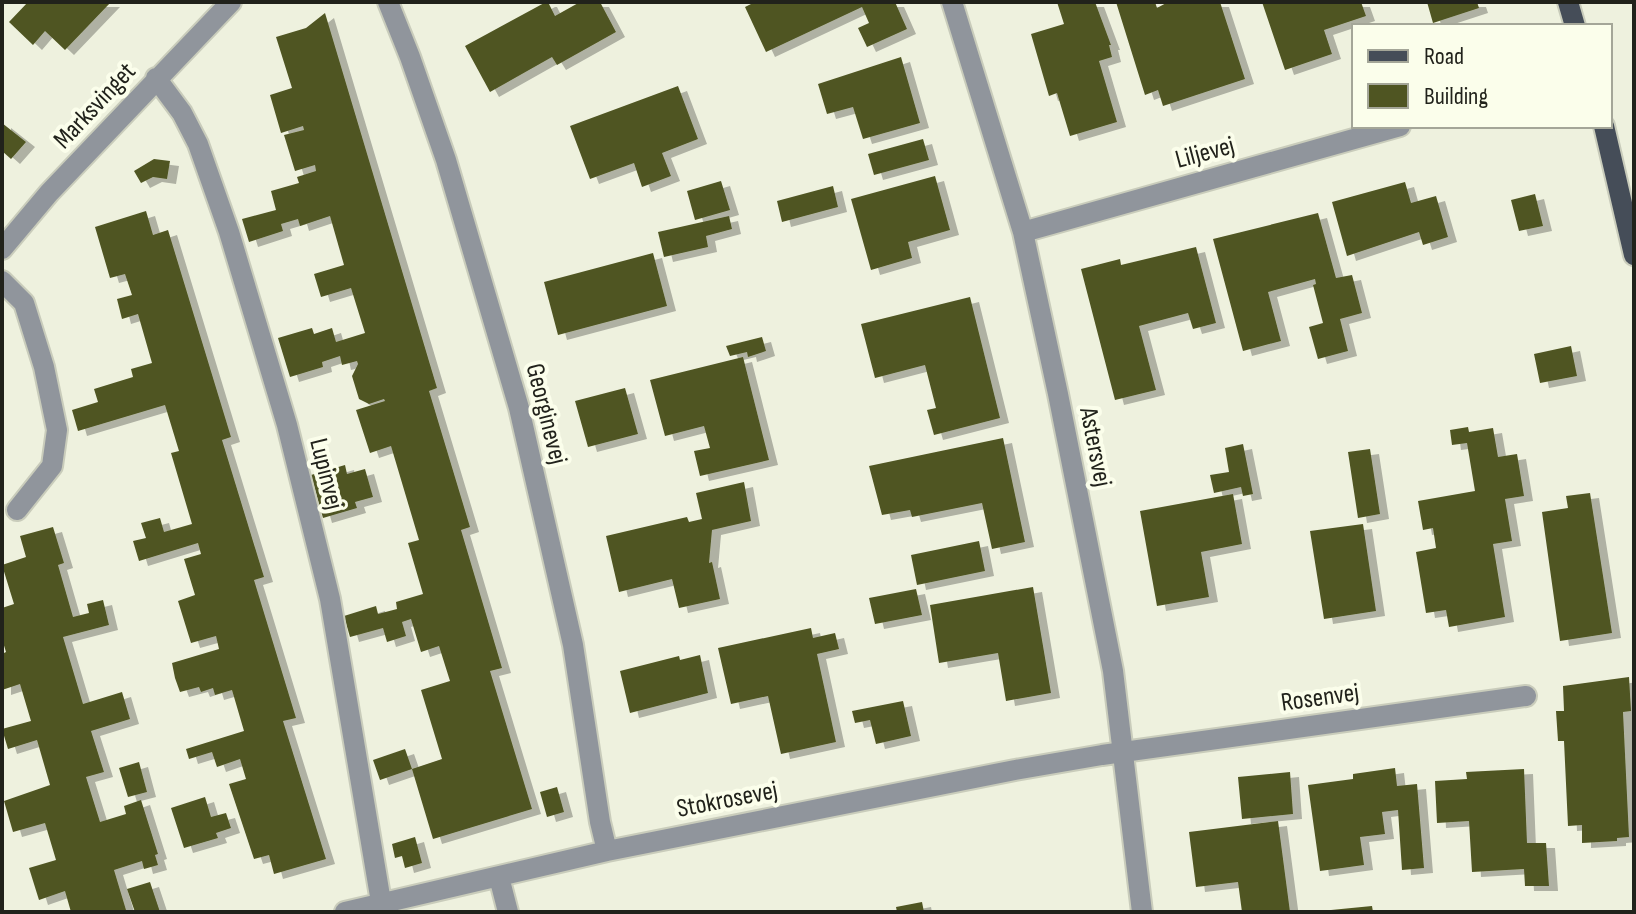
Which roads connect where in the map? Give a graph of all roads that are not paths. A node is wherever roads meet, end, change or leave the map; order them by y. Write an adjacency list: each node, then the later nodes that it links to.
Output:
1 (388, 2): 16 (street, Georginevej)
2 (952, 2): 9 (street, Astersvej)
3 (1568, 2): 5 (main road)
4 (226, 3): 6 (street, Marksvinget)
5 (1574, 24)
6 (156, 78): 10 (street, Marksvinget); 18 (street, Lupinvej)
7 (1393, 128): 9 (street, Liljevej)
8 (1604, 128): 11 (main road)
9 (1023, 232): 15 (street, Astersvej)
10 (2, 249)
11 (1634, 255)
12 (2, 281): 13 (street)
13 (17, 510)
14 (1526, 696): 15 (street, Rosenvej)
15 (1122, 752): 16 (street, Stokrosevej); 21 (street, Astersvej)
16 (607, 851): 17 (street, Stokrosevej)
17 (499, 877): 18 (street, Stokrosevej); 20 (street)
18 (381, 902): 19 (street, Stokrosevej)
19 (345, 912)
20 (508, 912)
21 (1142, 912)

